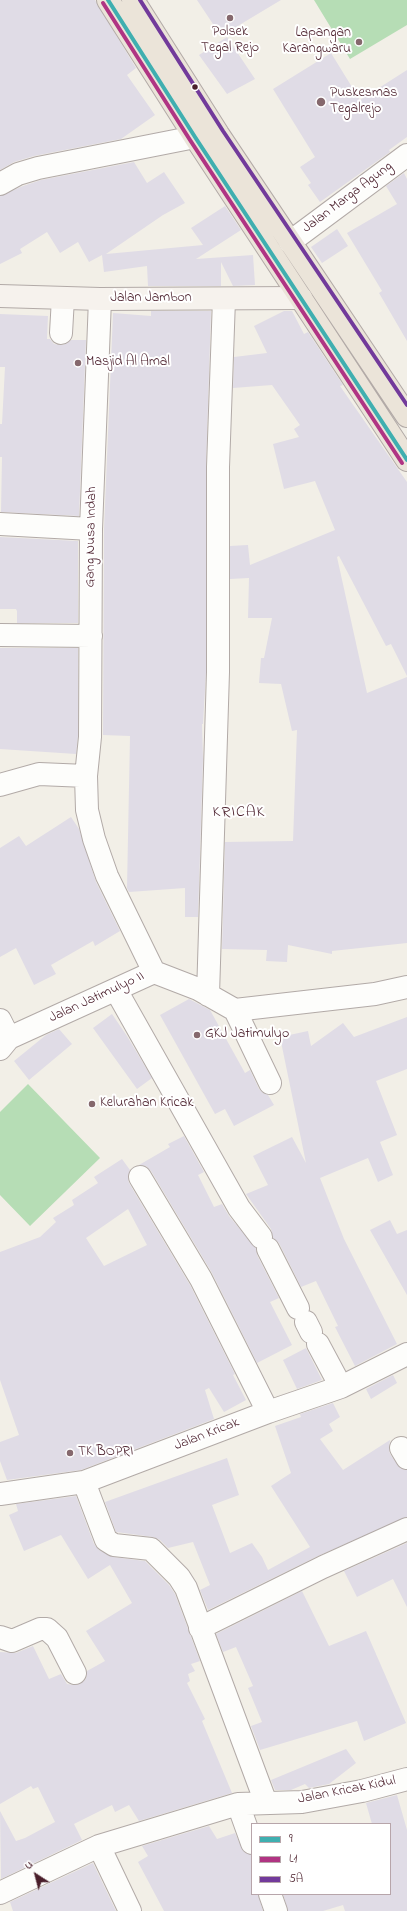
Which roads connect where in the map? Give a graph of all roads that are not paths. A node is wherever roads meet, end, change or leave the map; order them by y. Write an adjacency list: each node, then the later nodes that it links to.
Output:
1 (108, 0): 3 (main road)
2 (133, 0): 6 (main road)
3 (195, 137): 5 (street); 10 (main road)
4 (407, 155): 6 (street, Jalan Marga Agung)
5 (0, 184)
6 (290, 242): 13 (main road)
7 (0, 296): 8 (main road, Jalan Jambon)
8 (63, 298): 9 (main road, Jalan Jambon); 12 (street)
9 (100, 298): 11 (main road, Jalan Jambon); 16 (street, Gang Nusa Indah)
10 (301, 298): 11 (main road, Jalan Jambon); 14 (main road)
11 (224, 299): 24 (street)
12 (62, 332)
13 (407, 416)
14 (407, 460)
15 (0, 524): 16 (street)
16 (91, 529): 18 (street, Gang Nusa Indah)
17 (0, 635): 18 (street)
18 (91, 636): 19 (street, Gang Nusa Indah)
19 (86, 776): 20 (street); 21 (street, Gang Nusa Indah)
20 (0, 785)
21 (154, 972): 23 (street, Jalan Jatimulyo II); 24 (street, Jalan Jatimulyo II)
22 (407, 987): 25 (street)
23 (116, 990): 26 (street, Jalan Jatimulyo II); 30 (street)
24 (208, 995): 25 (street, Jalan Jatimulyo II)
25 (234, 1010): 27 (street)
26 (3, 1036)
27 (270, 1083)
28 (140, 1176): 31 (street)
29 (407, 1354): 30 (street, Jalan Kricak)
30 (341, 1387): 31 (street, Jalan Kricak)
31 (268, 1412): 32 (street, Jalan Kricak)
32 (84, 1482): 33 (street, Jalan Kricak); 35 (street)
33 (2, 1488)
34 (407, 1529): 35 (street)
35 (200, 1628): 39 (street)
36 (0, 1637): 37 (street)
37 (75, 1674)
38 (407, 1780): 39 (street, Jalan Kricak Kidul)
39 (266, 1803): 40 (street, Jalan Kricak Kidul)
40 (238, 1804): 41 (street); 42 (street, Jalan Kricak Kidul)
41 (251, 1840)
42 (99, 1846): 43 (street, Jalan Kricak Kidul); 45 (street)
43 (0, 1893)
44 (270, 1895): 46 (street)
45 (130, 1911)
46 (276, 1911)

